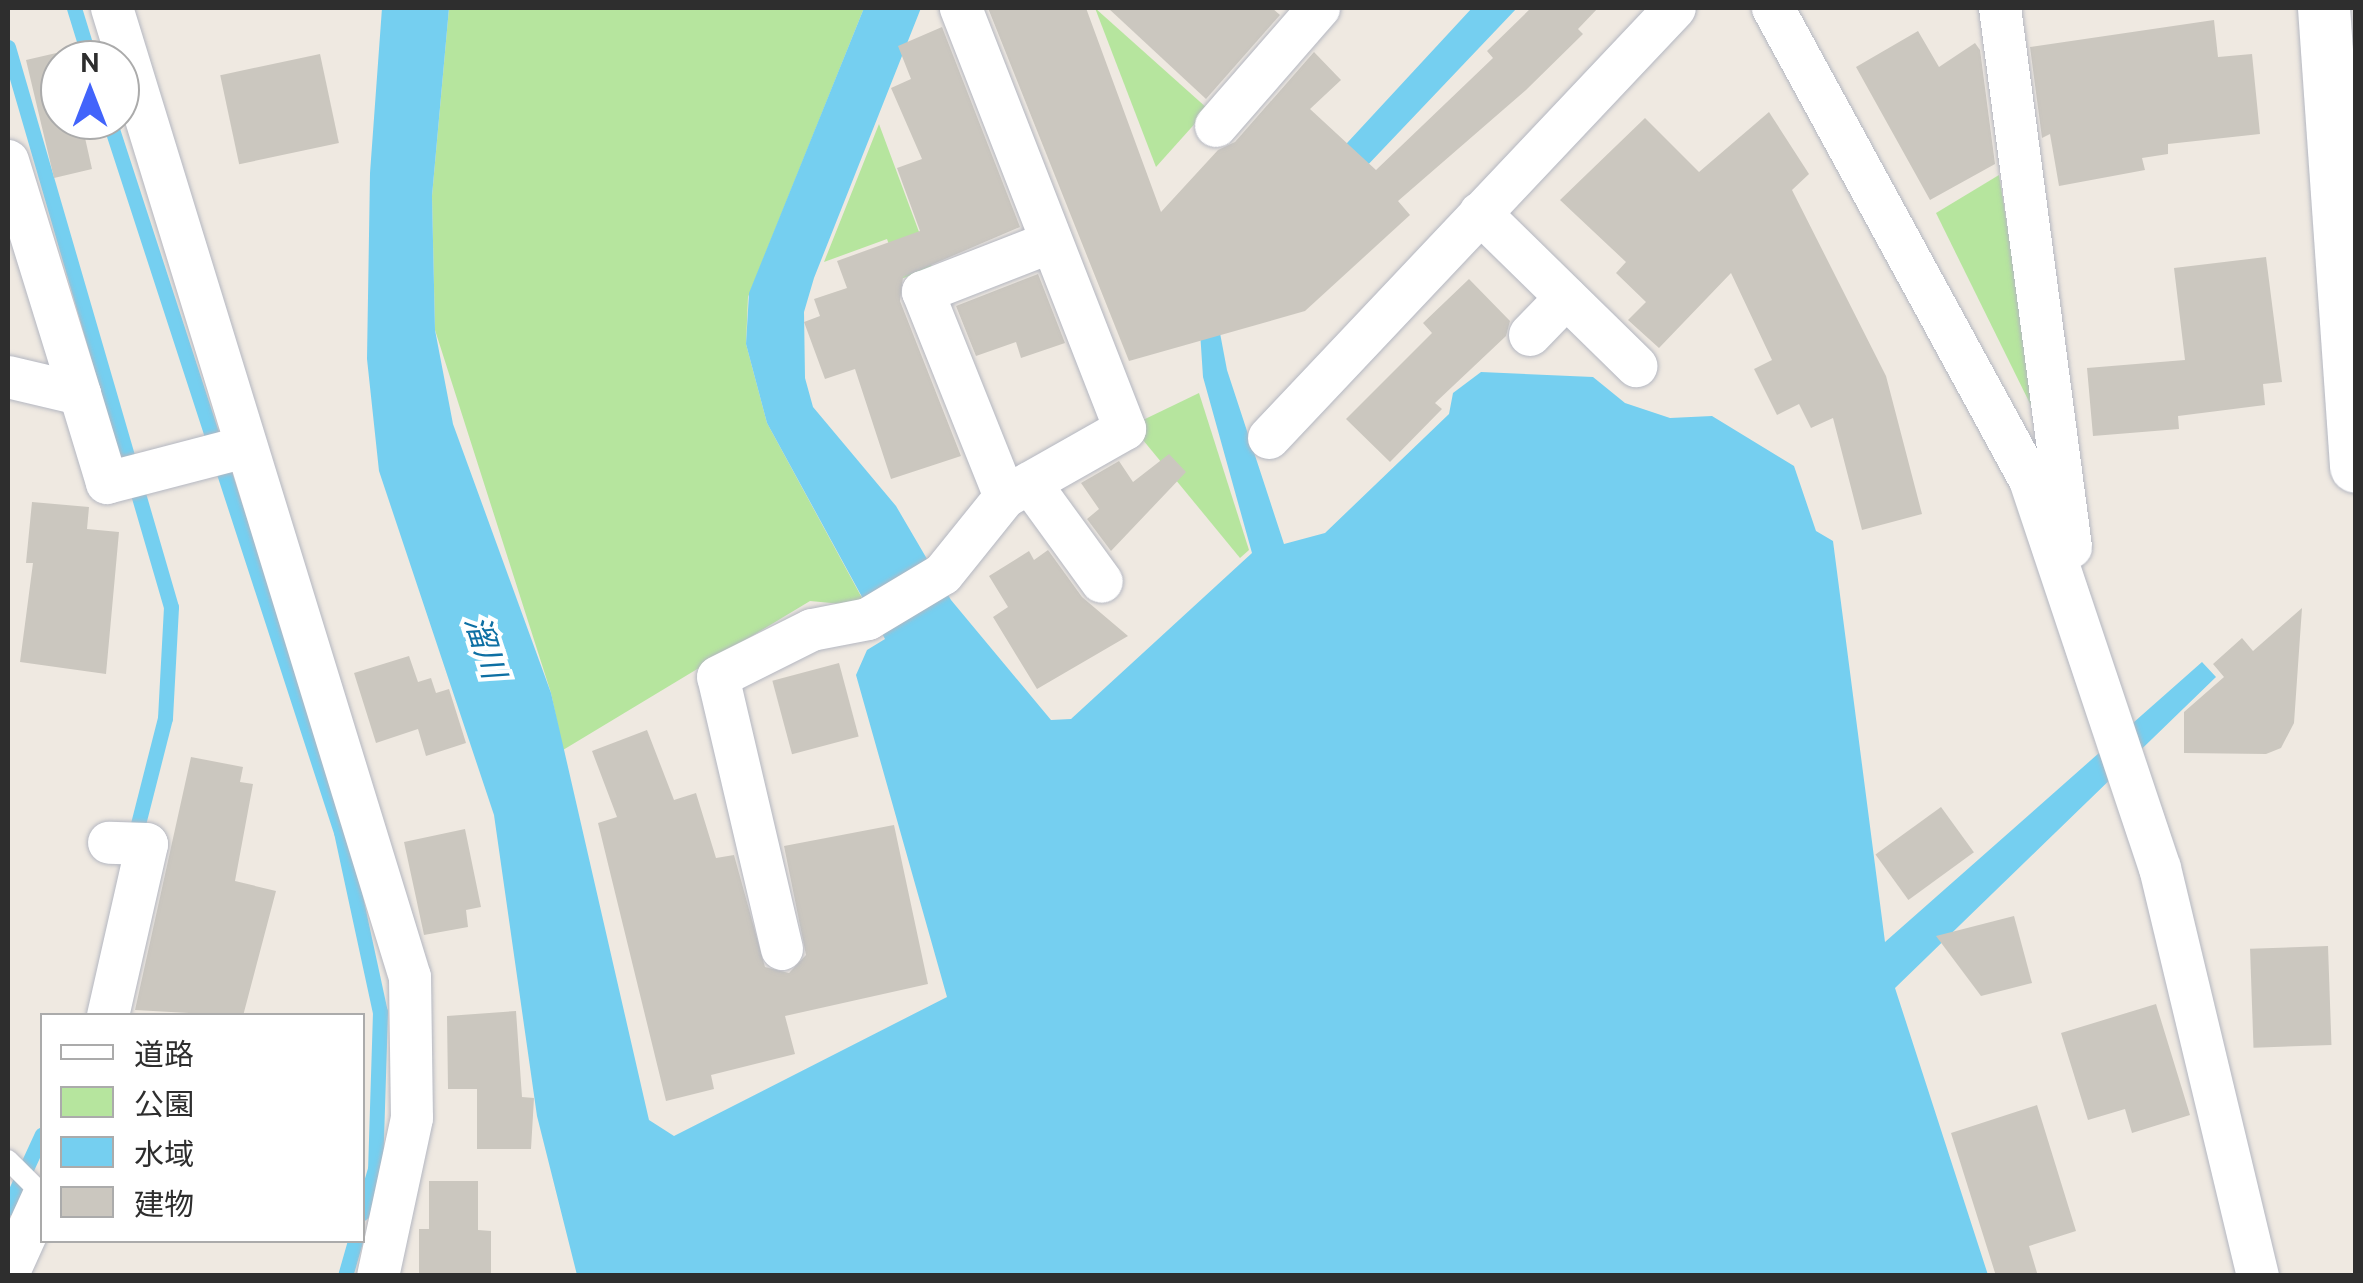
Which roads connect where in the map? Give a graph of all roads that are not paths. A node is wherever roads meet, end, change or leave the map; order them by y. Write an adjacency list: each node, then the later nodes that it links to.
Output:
1 (112, 8): 18 (street)
2 (961, 8): 11 (street)
3 (1319, 8): 8 (street)
4 (1674, 8): 10 (street)
5 (1773, 8): 22 (street)
6 (2000, 8): 22 (street)
7 (2324, 8): 19 (street)
8 (1216, 126)
9 (8, 162): 16 (street)
10 (1480, 213): 12 (street); 17 (street)
11 (1051, 242): 20 (street); 20 (street)
12 (1566, 298): 13 (street); 14 (street)
13 (1530, 336)
14 (1636, 366)
15 (8, 377): 16 (street)
16 (84, 408): 18 (street)
17 (1269, 438)
18 (223, 453): 28 (street)
19 (2356, 466)
20 (1018, 490): 21 (street); 24 (street)
21 (1102, 582)
22 (2078, 614): 29 (street)
23 (124, 844): 25 (street)
24 (782, 949)
25 (108, 1013)
26 (29, 1182): 27 (street)
27 (8, 1274)
28 (378, 1276)
29 (2258, 1276)

